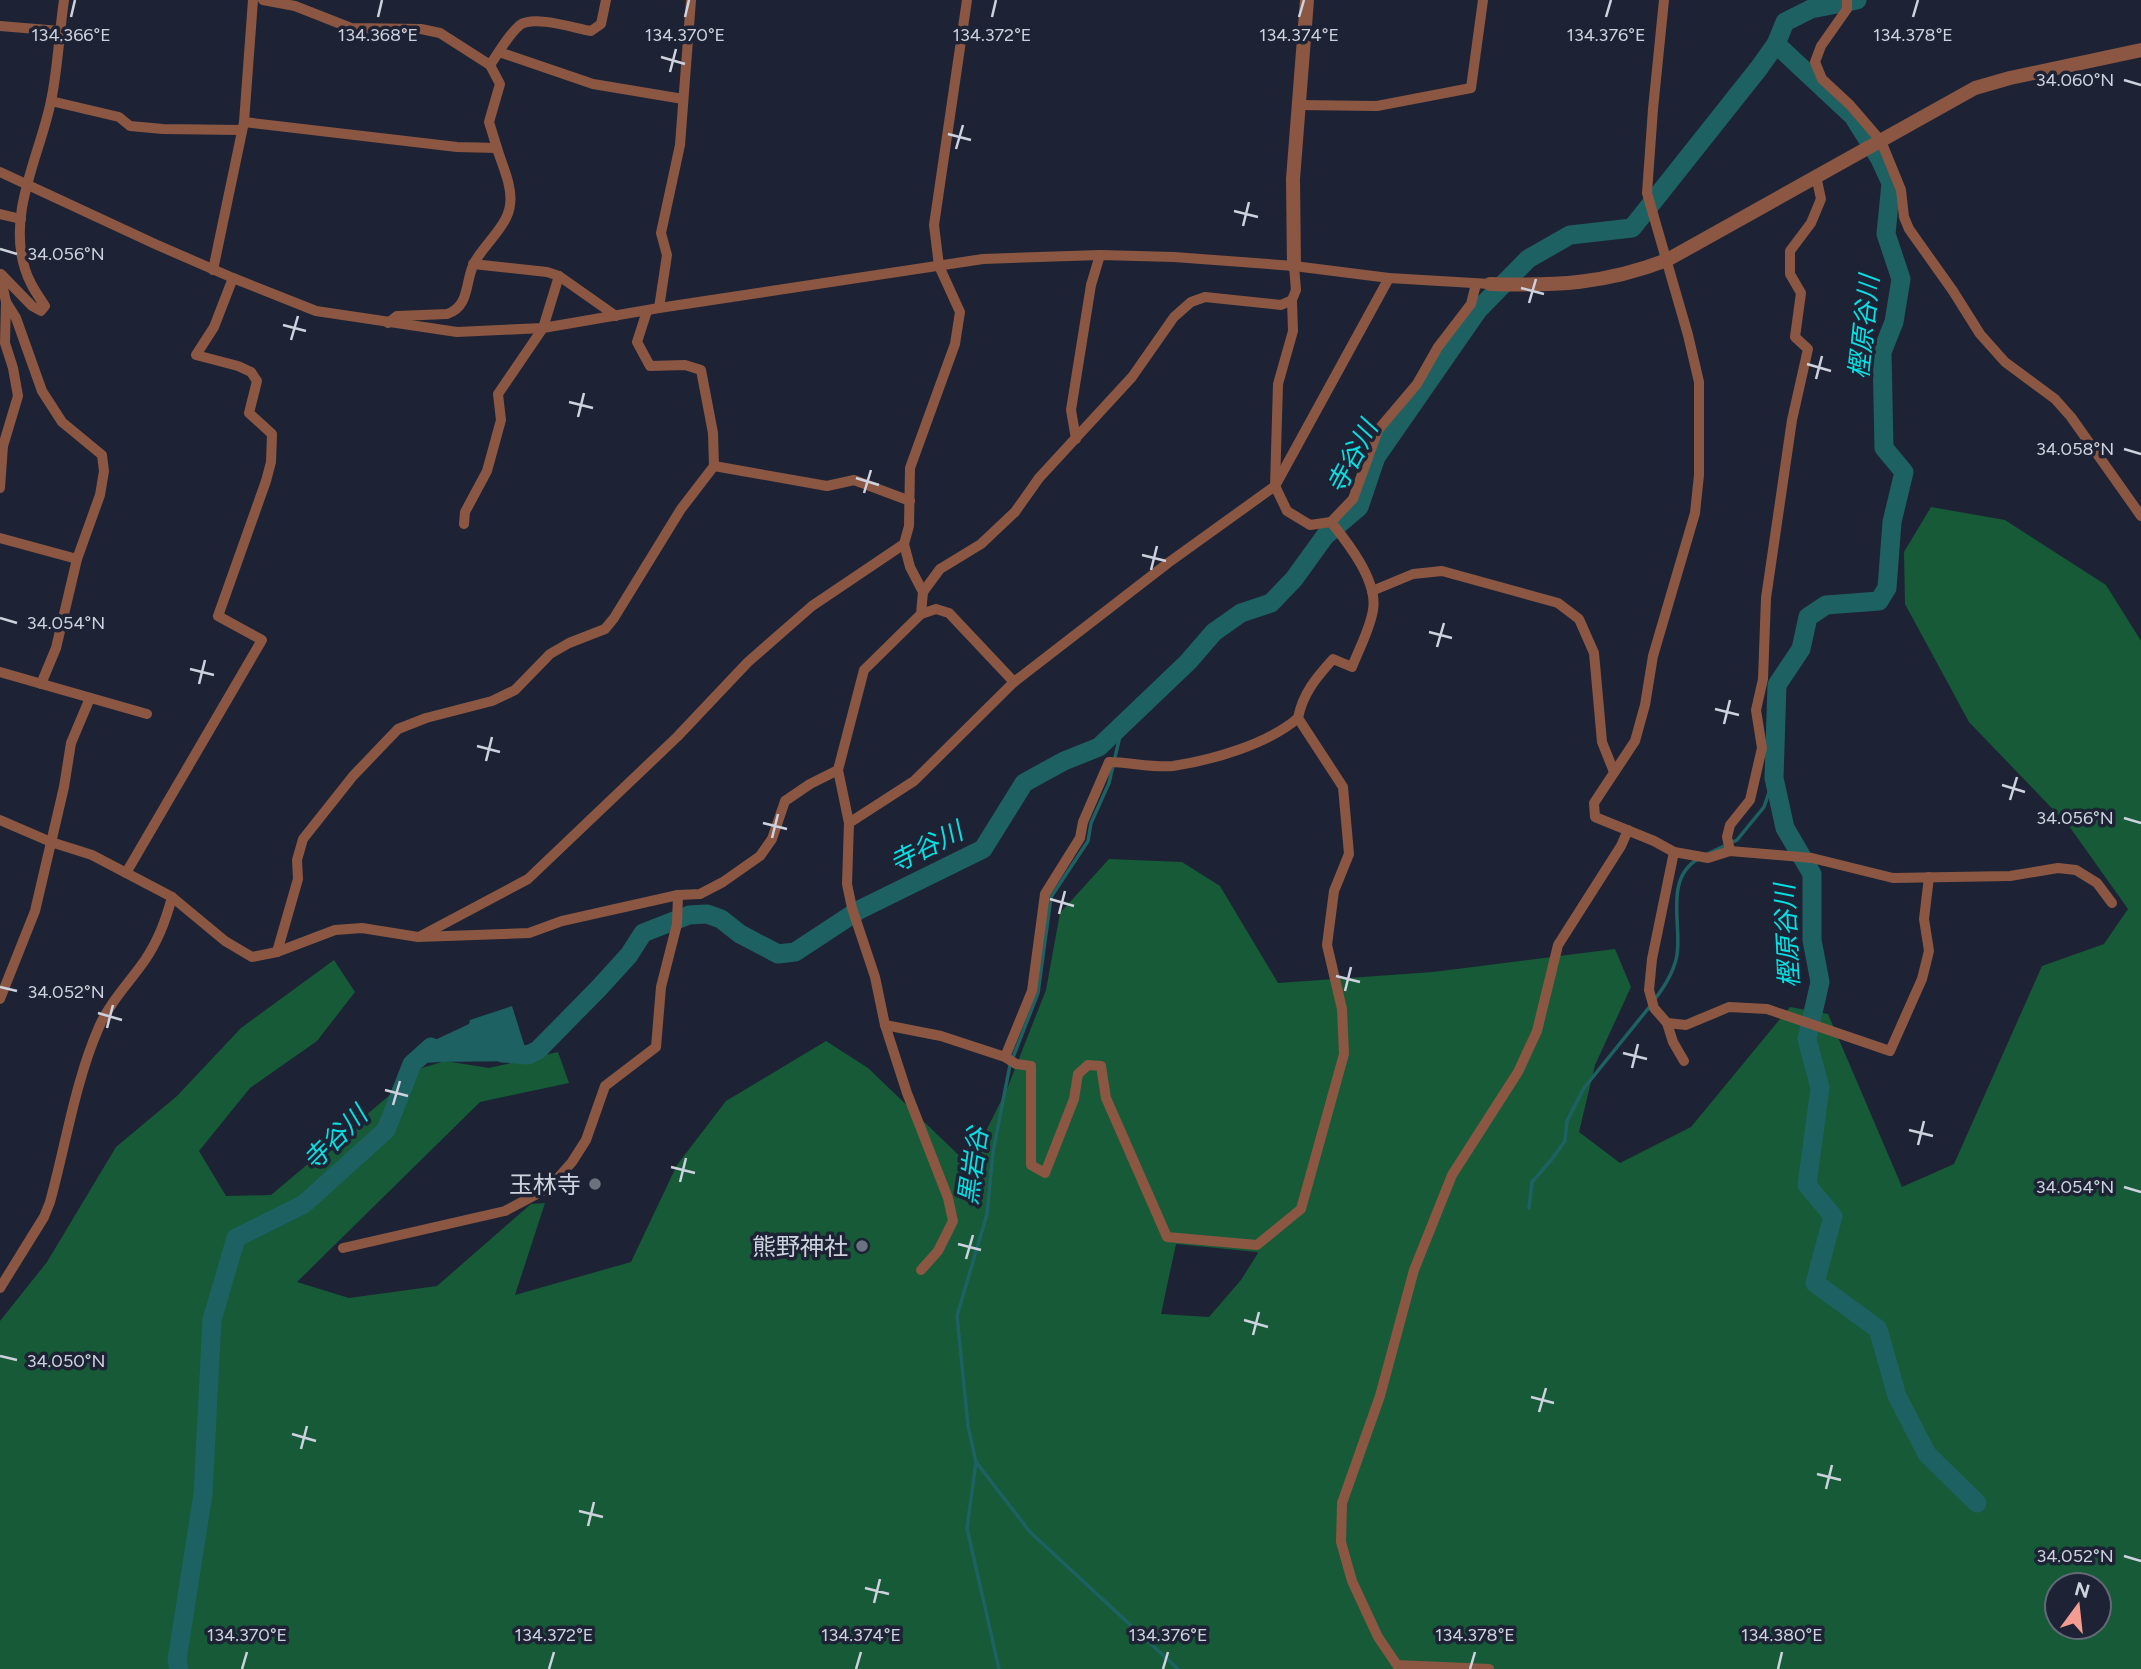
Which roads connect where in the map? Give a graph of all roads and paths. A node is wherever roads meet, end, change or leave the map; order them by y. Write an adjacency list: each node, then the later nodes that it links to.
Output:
1 (64, 0): 12 (street)
2 (253, 0): 19 (street)
3 (263, 0): 15 (street)
4 (606, 0): 14 (street)
5 (691, 0): 16 (street)
6 (967, 0): 30 (street)
7 (1307, 0): 18 (street)
8 (1483, 0): 18 (street)
9 (1661, 1): 28 (street)
10 (1847, 5): 20 (street)
11 (0, 26): 12 (street)
12 (60, 31): 17 (street)
13 (2141, 50): 20 (street)
14 (499, 52): 15 (street); 16 (street)
15 (490, 65): 21 (street)
16 (683, 99): 40 (street)
17 (51, 101): 19 (street); 24 (street)
18 (1298, 105): 31 (street)
19 (243, 126): 21 (street); 32 (street)
20 (1881, 141): 23 (street); 50 (street)
21 (497, 148): 29 (street)
22 (0, 172): 24 (street)
23 (1816, 176): 28 (street); 71 (street)
24 (28, 184): 26 (street); 32 (street)
25 (0, 214): 26 (street)
26 (21, 219): 33 (street)
27 (1100, 255): 30 (street); 31 (street); 45 (street)
28 (1667, 260): 37 (street); 66 (street)
29 (473, 264): 34 (street); 43 (street)
30 (939, 266): 40 (street); 49 (street)
31 (1294, 266): 36 (street); 38 (street)
32 (213, 270): 35 (street)
33 (0, 273): 39 (street)
34 (559, 276): 42 (street); 44 (street)
35 (233, 278): 43 (street); 73 (street)
36 (1389, 278): 37 (street); 47 (street)
37 (1483, 284): 51 (street)
38 (1292, 300): 45 (street); 47 (street)
39 (6, 302): 48 (street); 55 (street)
40 (659, 308): 41 (street)
41 (647, 311): 42 (street); 46 (street)
42 (616, 316): 44 (street)
43 (388, 323): 44 (street)
44 (543, 328): 52 (street)
45 (1076, 439): 56 (street)
46 (714, 466): 49 (street); 79 (street)
47 (1275, 486): 51 (street); 60 (street)
48 (0, 488)
49 (909, 501): 54 (street)
50 (2141, 516)
51 (1331, 522): 57 (street)
52 (464, 524)
53 (0, 538): 55 (street)
54 (904, 544): 56 (street); 78 (street)
55 (77, 559): 61 (street)
56 (923, 592): 58 (street)
57 (1372, 592): 64 (street); 66 (street)
58 (921, 614): 60 (street); 65 (street)
59 (0, 672): 61 (street)
60 (1014, 682): 68 (street)
61 (41, 684): 62 (street)
62 (90, 698): 63 (street); 70 (street)
63 (147, 713)
64 (1298, 718): 83 (street); 83 (street)
65 (838, 770): 68 (street); 75 (street)
66 (1614, 772): 69 (street)
67 (0, 820): 70 (street)
68 (849, 823): 82 (street)
69 (1628, 831): 72 (street); 88 (street)
70 (51, 842): 73 (street); 80 (street)
71 (1730, 851): 72 (street); 74 (street)
72 (1674, 852): 81 (street)
73 (126, 873): 76 (street)
74 (1929, 877): 77 (street); 81 (street)
75 (678, 895): 78 (street); 85 (street)
76 (173, 897): 79 (street); 87 (street)
77 (2112, 903)
78 (418, 937): 79 (street)
79 (277, 952)
80 (0, 999)
81 (1667, 1023): 84 (street)
82 (885, 1025): 83 (street); 86 (street)
83 (1009, 1060)
84 (1684, 1061)
85 (343, 1248)
86 (921, 1270)
87 (0, 1288)
88 (1489, 1669)

